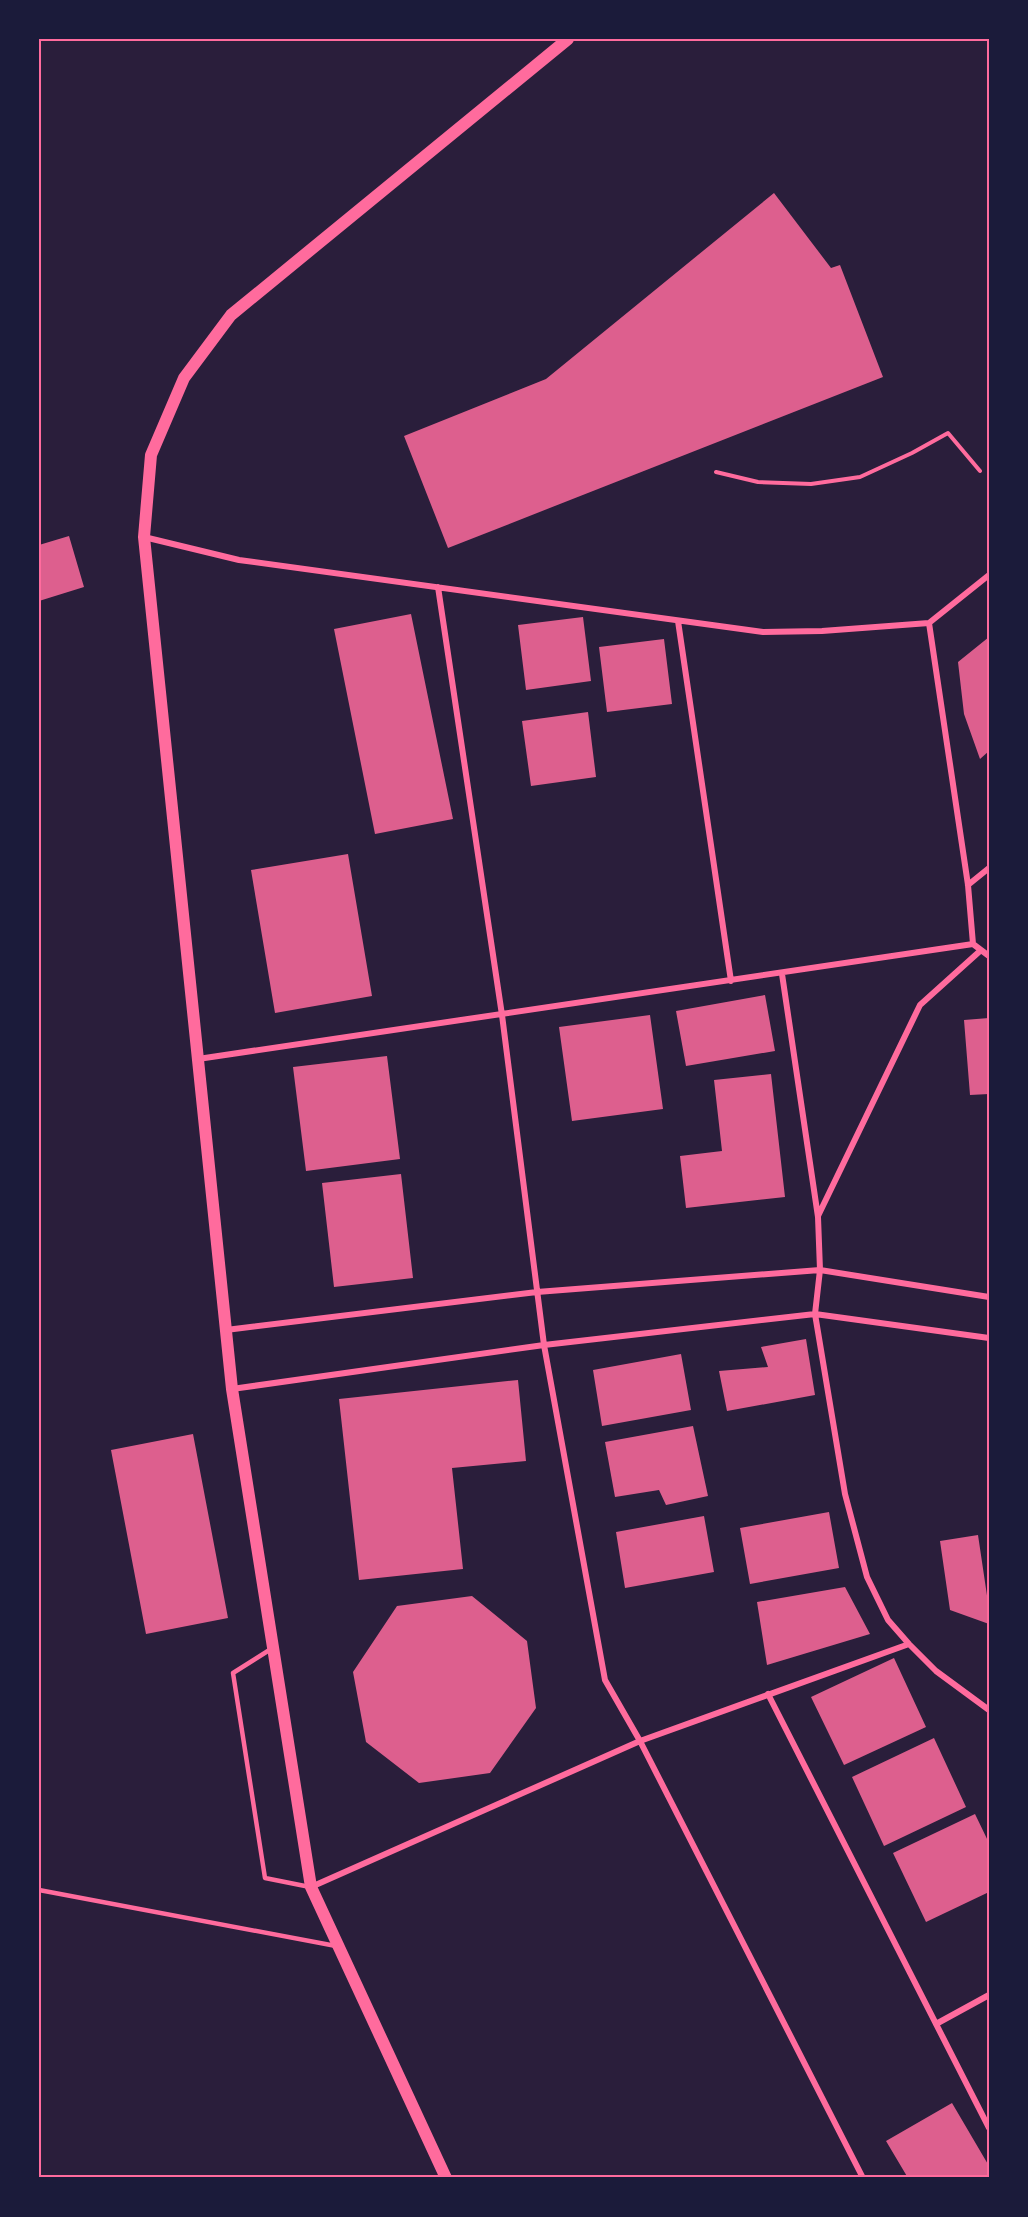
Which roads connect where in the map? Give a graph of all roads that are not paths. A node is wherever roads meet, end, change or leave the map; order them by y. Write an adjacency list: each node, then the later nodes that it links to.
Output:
1 (568, 39): 2 (main road)
2 (144, 537): 4 (street); 15 (main road)
3 (989, 575): 6 (street)
4 (438, 587): 5 (street); 14 (street)
5 (678, 621): 6 (street); 13 (street)
6 (929, 623): 8 (street)
7 (989, 868): 8 (street)
8 (968, 885): 9 (street)
9 (973, 944): 10 (street); 12 (street)
10 (980, 951): 11 (street); 16 (street)
11 (989, 956)
12 (782, 974): 13 (street); 16 (street)
13 (731, 981): 14 (street)
14 (501, 1015): 15 (street); 18 (street)
15 (198, 1059): 21 (main road)
16 (818, 1217): 17 (street)
17 (820, 1270): 18 (street); 19 (street); 20 (street)
18 (537, 1292): 21 (street); 23 (street)
19 (989, 1297)
20 (815, 1314): 22 (street); 23 (street); 25 (street)
21 (226, 1330): 24 (main road)
22 (989, 1338)
23 (544, 1345): 24 (street); 29 (street)
24 (232, 1389): 26 (main road)
25 (909, 1644): 27 (street); 28 (street)
26 (273, 1647): 30 (main road); 30 (lane)
27 (768, 1694): 29 (street); 34 (street)
28 (989, 1710)
29 (640, 1741): 30 (street); 37 (street)
30 (311, 1887): 32 (main road)
31 (39, 1890): 32 (lane)
32 (338, 1947): 36 (main road)
33 (989, 1995): 34 (street)
34 (936, 2024): 35 (street)
35 (989, 2128)
36 (446, 2178)
37 (863, 2178)

